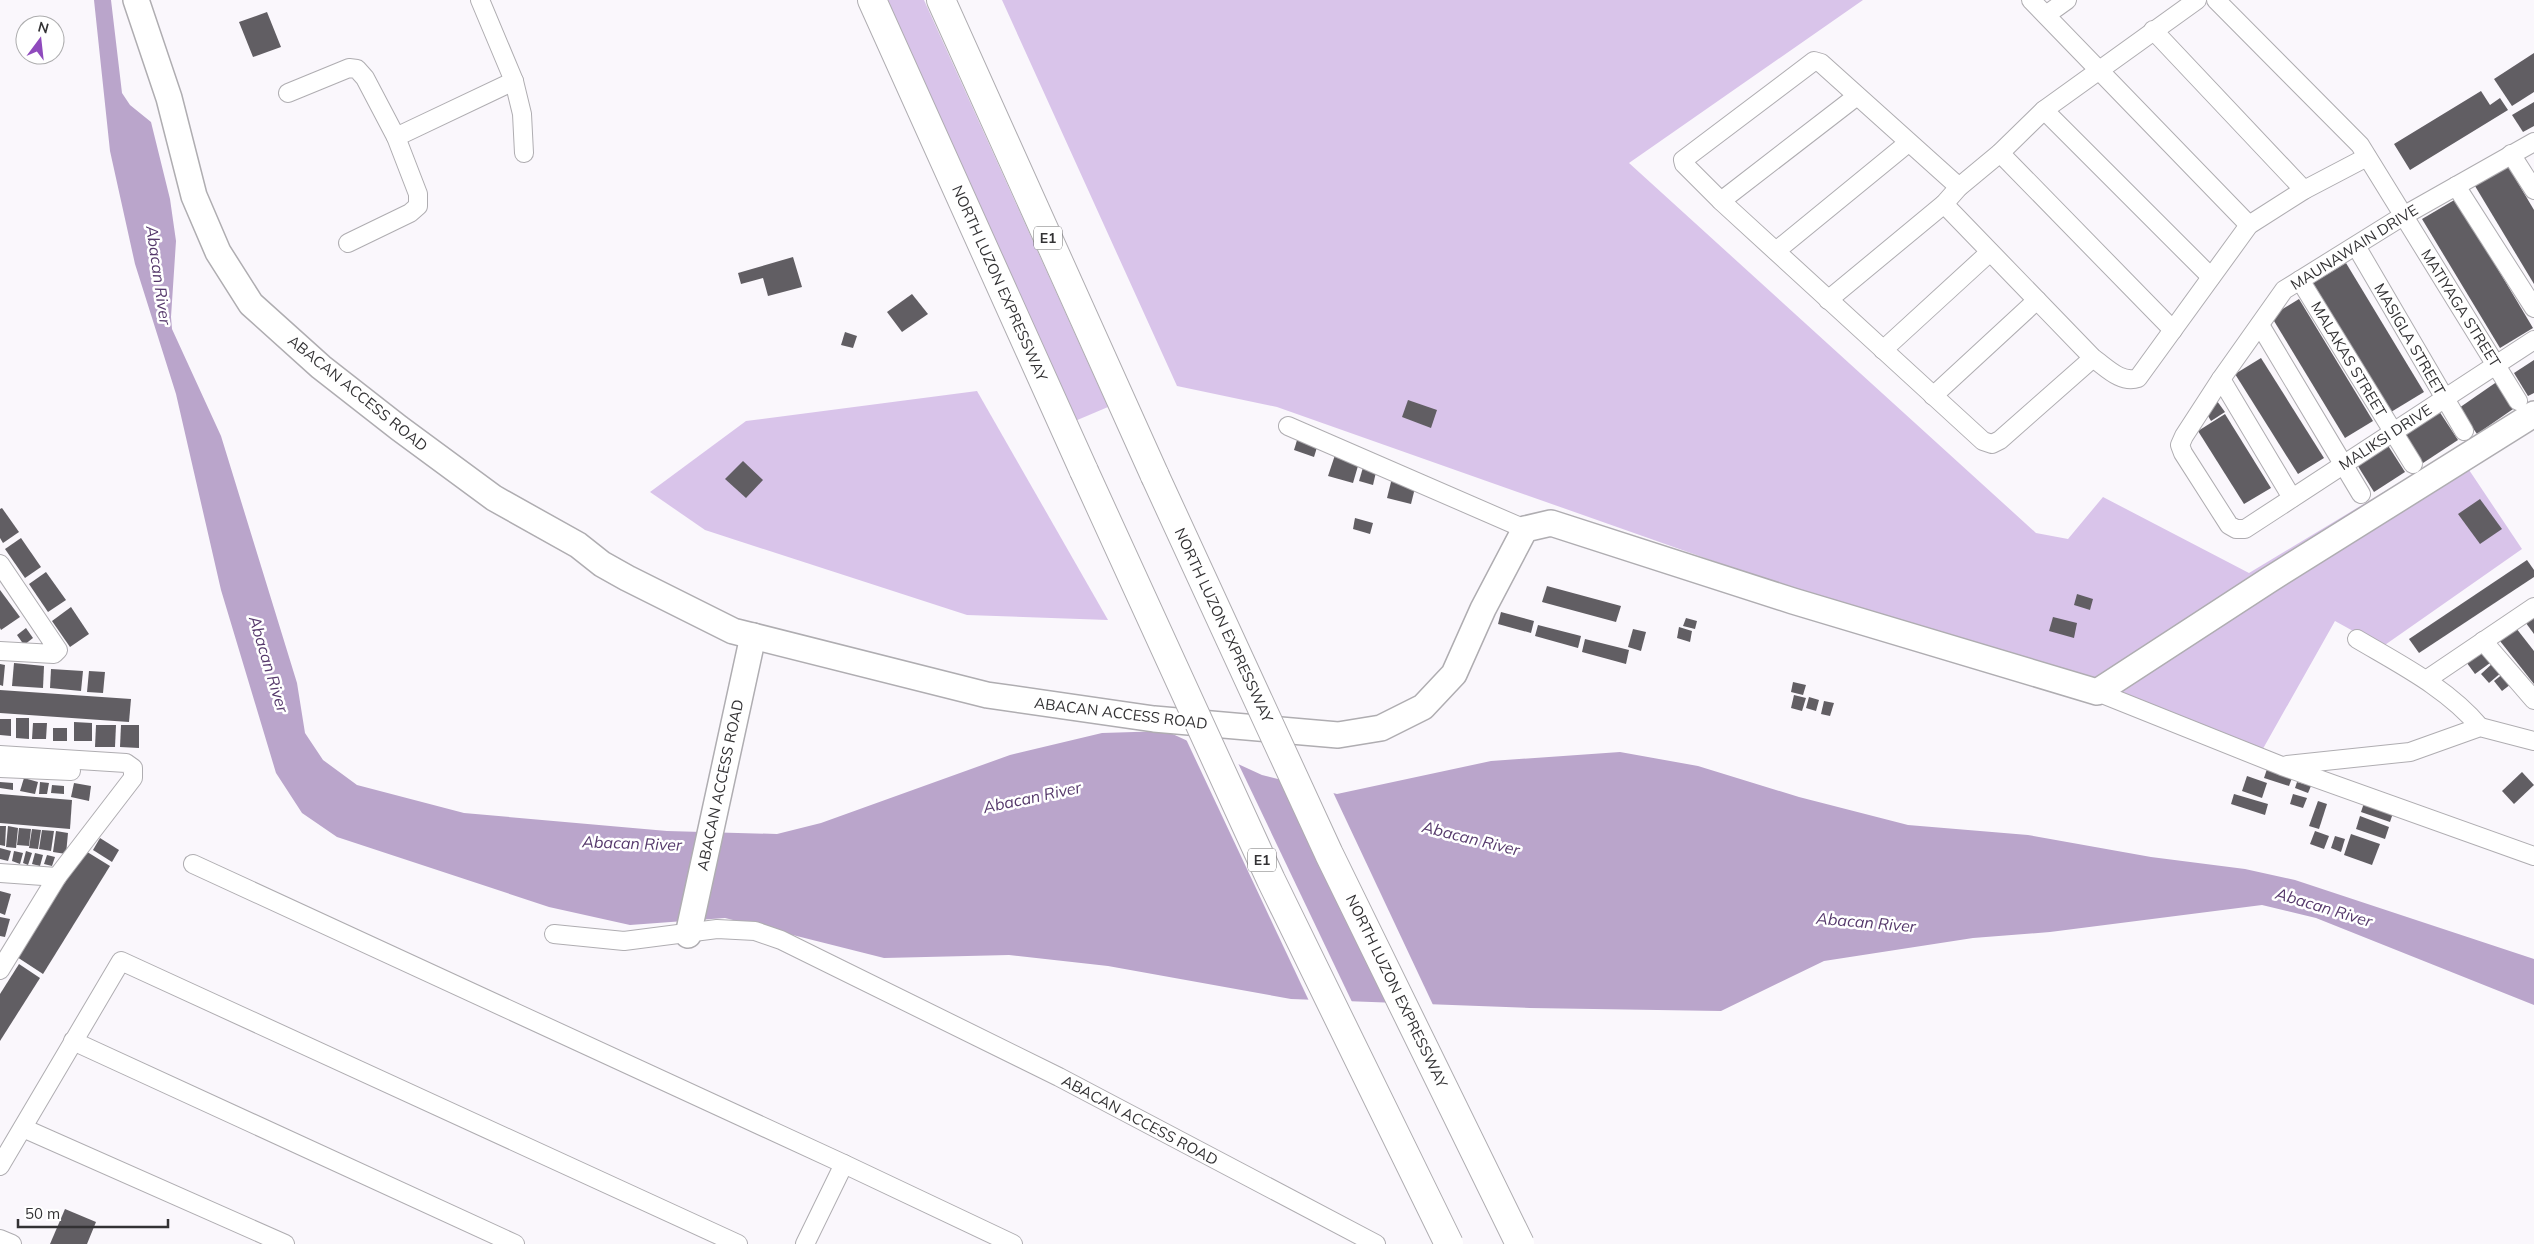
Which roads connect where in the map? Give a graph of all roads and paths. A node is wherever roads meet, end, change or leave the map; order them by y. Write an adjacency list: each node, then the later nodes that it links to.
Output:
1 (136, 0): 61 (street, ABACAN ACCESS ROAD)
2 (480, 0): 12 (street)
3 (872, 0): 93 (highway, NORTH LUZON EXPRESSWAY / E1, bridge)
4 (941, 0): 94 (highway, NORTH LUZON EXPRESSWAY / E1, bridge)
5 (2031, 0): 9 (street)
6 (2067, 0): 9 (street)
7 (2197, 0): 10 (street)
8 (2216, 0): 22 (street, MATIYAGA STREET)
9 (2046, 15): 11 (street)
10 (2153, 30): 11 (street); 25 (street)
11 (2098, 69): 15 (street); 30 (street)
12 (514, 81): 16 (street); 19 (street)
13 (288, 93): 16 (street)
14 (1857, 96): 17 (street); 27 (street); 27 (street)
15 (2044, 110): 20 (street); 35 (street)
16 (396, 137): 31 (street)
17 (1908, 142): 24 (street); 33 (street)
18 (2534, 142): 21 (street, MAUNAWAIN DRIVE)
19 (524, 153)
20 (2000, 153): 24 (street); 41 (street)
21 (2512, 154): 23 (street, MAUNAWAIN DRIVE); 26 (street)
22 (2367, 157): 25 (street); 29 (street, MATIYAGA STREET)
23 (2456, 186): 29 (street, MAUNAWAIN DRIVE); 39 (street)
24 (1959, 187): 28 (street)
25 (2304, 190): 30 (street)
26 (2534, 190)
27 (1721, 201): 33 (street)
28 (1944, 204): 34 (street); 37 (street)
29 (2403, 216): 32 (street, MAUNAWAIN DRIVE); 45 (street, MATIYAGA STREET)
30 (2249, 225): 35 (street)
31 (348, 243)
32 (2356, 246): 36 (street, MAUNAWAIN DRIVE); 48 (street, MASIGLA STREET)
33 (1776, 251): 37 (street)
34 (1990, 252): 38 (street); 43 (street)
35 (2211, 277): 41 (street)
36 (2300, 280): 40 (street, MAUNAWAIN DRIVE); 51 (street, MALAKAS STREET)
37 (1828, 300): 43 (street)
38 (2037, 300): 44 (street); 47 (street)
39 (2534, 308)
40 (2260, 325): 46 (street, MAUNAWAIN DRIVE); 53 (street)
41 (2173, 330): 44 (street)
42 (2534, 340): 45 (street, MALIKSI DRIVE)
43 (1883, 350): 47 (street)
44 (2093, 358): 47 (street)
45 (2496, 364): 48 (street, MALIKSI DRIVE); 49 (street, MATIYAGA STREET)
46 (2221, 379): 56 (street); 58 (street, MAUNAWAIN DRIVE)
47 (1933, 396)
48 (2445, 398): 51 (street, MALIKSI DRIVE); 52 (street, MASIGLA STREET)
49 (2526, 407): 66 (street)
50 (1288, 426): 57 (street)
51 (2393, 431): 53 (street, MALIKSI DRIVE); 54 (street, MALAKAS STREET)
52 (2464, 431)
53 (2343, 464): 55 (street); 56 (street, MALIKSI DRIVE)
54 (2412, 464)
55 (2361, 494)
56 (2292, 498): 58 (street, MALIKSI DRIVE)
57 (1526, 528): 61 (street, ABACAN ACCESS ROAD); 66 (street)
58 (2236, 529)
59 (0, 564): 64 (street)
60 (2534, 607): 63 (street)
61 (752, 636): 78 (street, ABACAN ACCESS ROAD)
62 (2357, 639): 65 (street)
63 (2483, 641): 65 (street); 67 (street)
64 (0, 651)
65 (2426, 680): 68 (street)
66 (2097, 692): 71 (street)
67 (2534, 700)
68 (2480, 727): 69 (street); 71 (street)
69 (2534, 741)
70 (0, 755): 73 (street)
71 (2282, 766): 74 (street)
72 (0, 768): 73 (street)
73 (129, 771): 77 (street)
74 (2534, 856)
75 (192, 864): 83 (street)
76 (0, 873): 77 (street)
77 (57, 877): 80 (street)
78 (689, 930): 79 (street, ABACAN ACCESS ROAD); 86 (street, ABACAN ACCESS ROAD)
79 (554, 934)
80 (2, 962)
81 (73, 1041): 82 (street); 89 (street); 90 (street)
82 (23, 1128): 84 (street); 88 (street)
83 (844, 1164): 91 (street); 92 (street)
84 (0, 1166)
85 (0, 1239): 87 (street)
86 (1371, 1242)
87 (12, 1244)
88 (285, 1244)
89 (515, 1244)
90 (738, 1244)
91 (805, 1244)
92 (1013, 1244)
93 (1449, 1244)
94 (1520, 1244)

